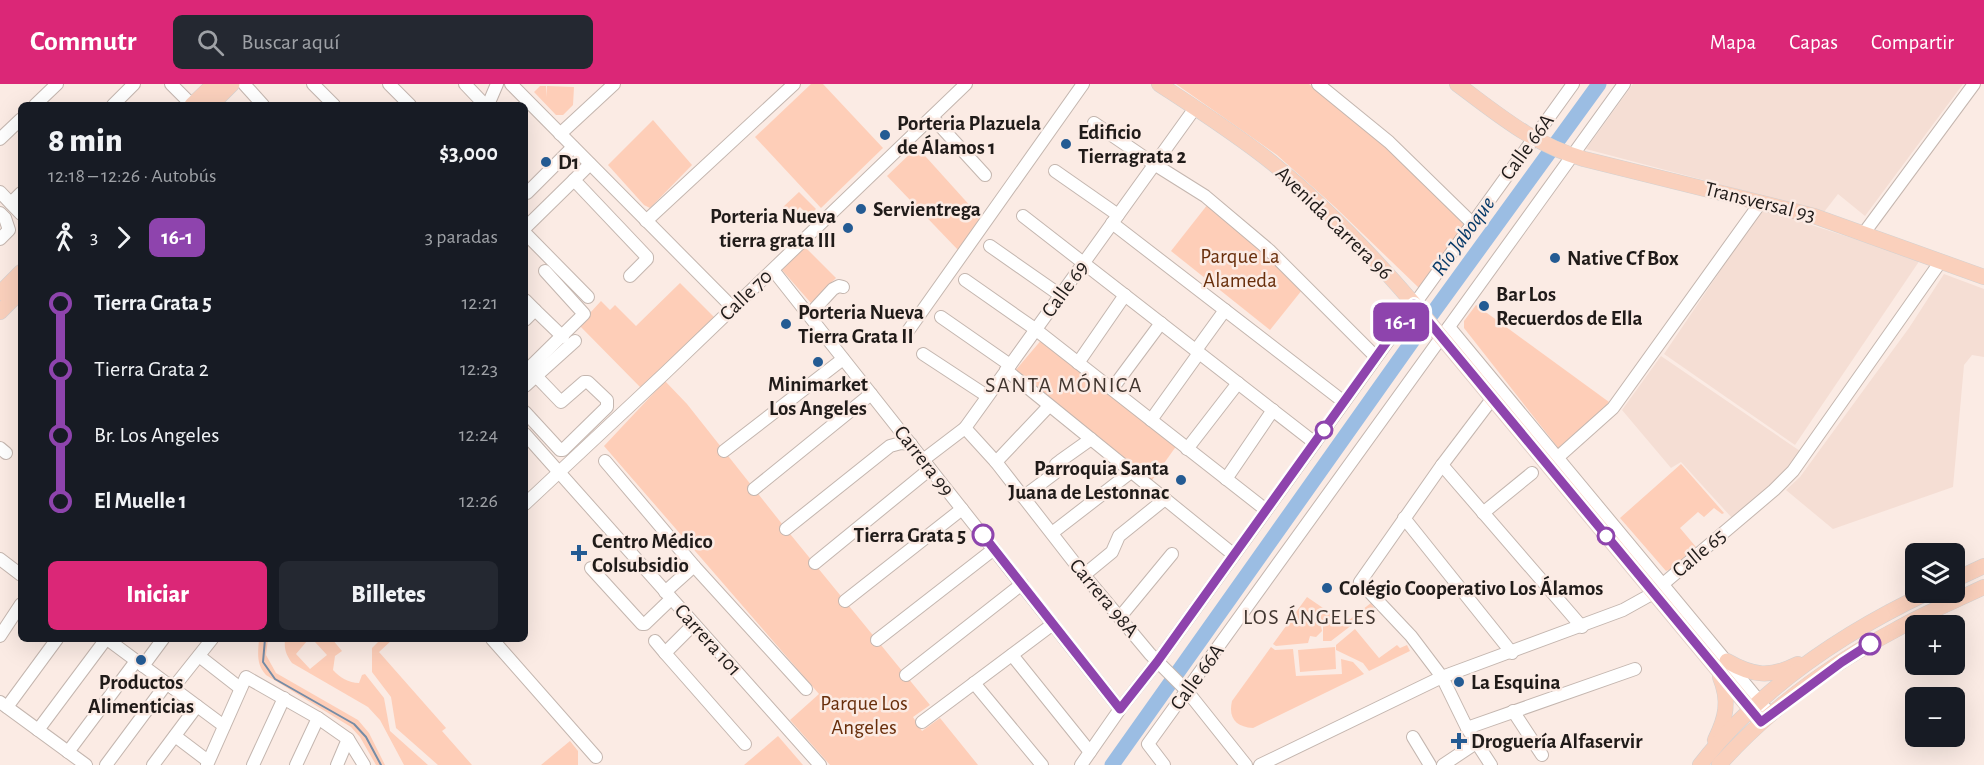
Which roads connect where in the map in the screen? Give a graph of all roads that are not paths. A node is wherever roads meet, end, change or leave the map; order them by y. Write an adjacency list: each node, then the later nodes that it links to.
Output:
1 (57, 84): 22 (street)
2 (134, 84): 23 (street)
3 (171, 84): 24 (street)
4 (214, 84): 25 (main road)
5 (232, 84): 26 (main road)
6 (244, 84): 27 (street)
7 (313, 84): 28 (street)
8 (390, 84): 29 (street)
9 (465, 84): 30 (street)
10 (497, 84): 31 (street)
11 (511, 84): 36 (street)
12 (614, 84): 36 (street)
13 (794, 84): 53 (street)
14 (966, 84): 33 (street, Calle 70)
15 (1083, 84): 87 (street)
16 (1159, 84): 32 (main road, Avenida Carrera 96)
17 (1318, 84): 54 (street)
18 (1457, 84): 38 (main road, Transversal 93)
19 (1573, 84): 38 (street, Calle 66A)
20 (1624, 84): 40 (street, Calle 66A)
21 (1974, 84): 56 (street)
22 (38, 102)
23 (115, 102)
24 (189, 102)
25 (195, 102)
26 (214, 102)
27 (260, 102)
28 (331, 102)
29 (407, 102)
30 (483, 102)
31 (488, 102)
32 (1195, 108): 42 (street, Calle 69); 75 (main road, Avenida Carrera 96)
33 (932, 117): 44 (street); 62 (street, Calle 70)
34 (18, 122): 37 (street)
35 (1094, 123): 42 (street)
36 (560, 134): 39 (street)
37 (0, 139)
38 (1537, 141): 40 (main road, Transversal 93); 54 (street, Calle 66A)
39 (573, 147): 41 (street); 46 (street)
40 (1566, 153): 48 (main road, Transversal 93); 86 (street, Calle 66A)
41 (590, 164): 45 (street); 53 (street)
42 (1154, 164): 51 (street, Calle 69); 92 (street)
43 (1055, 171): 51 (street)
44 (985, 175)
45 (574, 180): 55 (street); 65 (street)
46 (528, 192)
47 (0, 193): 49 (street)
48 (1761, 202): 56 (main road, Transversal 93); 114 (street)
49 (16, 208): 52 (street)
50 (1023, 216): 61 (street)
51 (1115, 219): 61 (street, Calle 69); 78 (street)
52 (5, 220): 58 (street)
53 (646, 221): 76 (street)
54 (1472, 223): 75 (street, Calle 66A)
55 (528, 225)
56 (1864, 233): 60 (main road, Transversal 93)
57 (528, 236): 73 (street)
58 (0, 240)
59 (990, 246): 71 (street)
60 (1941, 261): 66 (main road, Transversal 93); 146 (street, Calle 65)
61 (1084, 263): 71 (street, Calle 69); 72 (street)
62 (772, 270): 76 (street, Calle 70); 80 (street, Carrera 99)
63 (545, 271): 88 (street)
64 (18, 275): 69 (main road)
65 (630, 276)
66 (1984, 277)
67 (965, 280): 85 (street)
68 (843, 287): 80 (street)
69 (0, 293)
70 (18, 294): 79 (main road)
71 (1060, 295): 85 (street, Calle 69)
72 (1125, 295): 84 (street); 94 (street)
73 (588, 297)
74 (528, 303): 77 (street)
75 (1416, 306): 86 (main road, Avenida Carrera 96); 92 (street, Calle 66A)
76 (732, 308): 119 (street, Calle 70)
77 (535, 310): 81 (street); 88 (street)
78 (1226, 310): 90 (street); 102 (street)
79 (0, 312)
80 (806, 312): 83 (street); 93 (street, Carrera 99)
81 (528, 317)
82 (941, 317): 95 (street)
83 (793, 318)
84 (1161, 323): 90 (street); 98 (street)
85 (1035, 330): 94 (street); 95 (street, Calle 69)
86 (1441, 331): 101 (main road, Avenida Carrera 96); 114 (street, Avenida Carrera 96); 178 (street, Calle 66A)
87 (908, 332)
88 (563, 337): 96 (street)
89 (575, 341): 96 (street)
90 (1198, 351): 97 (street); 106 (street)
91 (923, 354): 100 (street)
92 (1376, 357): 102 (street, Calle 66A)
93 (843, 359): 99 (street, Carrera 99); 113 (street)
94 (1078, 363): 98 (street)
95 (1008, 368): 100 (street, Calle 69); 103 (street)
96 (530, 374): 105 (street)
97 (1238, 383): 104 (street); 112 (street)
98 (1112, 389): 106 (street)
99 (871, 394): 111 (street, Carrera 99); 123 (street)
100 (987, 396): 107 (street, Calle 69)
101 (1492, 399): 118 (street); 146 (main road, Avenida Carrera 96)
102 (1344, 402): 110 (street, Calle 66A)
103 (1049, 406): 109 (street); 116 (street)
104 (1273, 410): 110 (street); 122 (street)
105 (528, 415)
106 (1151, 420): 112 (street)
107 (964, 428): 116 (street, Carrera 98A); 117 (street, Calle 69)
108 (528, 437): 119 (street, Carrera 101)
109 (1091, 440): 120 (street); 124 (street)
110 (1315, 443): 128 (street, Calle 66A)
111 (911, 444): 117 (street, Carrera 99); 131 (street)
112 (1187, 449): 122 (street)
113 (724, 451)
114 (1557, 458): 146 (street, Avenida Carrera 96)
115 (605, 461): 138 (street)
116 (996, 462): 124 (street, Carrera 98A)
117 (927, 464): 127 (street, Carrera 99); 137 (street, Calle 69)
118 (1442, 465): 129 (street); 130 (street)
119 (559, 472): 126 (street, Calle 70); 147 (street, Carrera 101)
120 (1131, 472): 125 (street); 132 (street)
121 (1532, 473): 129 (street)
122 (1226, 479): 128 (street)
123 (754, 489)
124 (1023, 497): 132 (street, Carrera 98A)
125 (1165, 499): 135 (street); 142 (street)
126 (528, 501)
127 (962, 509): 133 (street, Carrera 99); 148 (street)
128 (1266, 510): 135 (street, Calle 66A)
129 (1483, 513): 154 (street)
130 (1404, 518): 166 (street); 174 (street)
131 (786, 529)
132 (1052, 533): 142 (street, Carrera 98A)
133 (994, 549): 144 (street, Carrera 99); 156 (street)
134 (1172, 554): 151 (street)
135 (1234, 555): 170 (street, Calle 66A)
136 (0, 559): 141 (street)
137 (815, 563)
138 (694, 566): 147 (street); 179 (street)
139 (1984, 566): 143 (main road)
140 (591, 568): 147 (street)
141 (18, 573)
142 (1084, 575): 151 (street, Carrera 98A)
143 (1965, 575)
144 (1022, 584): 153 (street, Carrera 99); 173 (street)
145 (1984, 587): 185 (main road)
146 (1658, 588): 154 (street, Calle 65); 171 (main road, Avenida Carrera 96)
147 (668, 596): 152 (street, Carrera 101)
148 (845, 601)
149 (1908, 603): 164 (main road)
150 (18, 609): 155 (street)
151 (1120, 617): 170 (street, Carrera 98A)
152 (694, 624): 165 (street); 209 (street, Carrera 101)
153 (1053, 624): 167 (street); 183 (street, Carrera 99)
154 (1582, 627): 166 (street, Calle 65)
155 (0, 636)
156 (877, 640)
157 (655, 641): 165 (street)
158 (55, 642): 181 (street)
159 (109, 642): 190 (street)
160 (114, 642): 169 (street)
161 (161, 642): 169 (street)
162 (210, 642): 168 (street)
163 (495, 642): 199 (street)
164 (1824, 650): 171 (main road); 185 (main road)
165 (665, 652): 195 (street)
166 (1512, 652): 174 (street, Calle 65)
167 (1012, 655): 176 (street); 197 (street)
168 (199, 656): 175 (street); 177 (street)
169 (140, 663): 177 (street); 196 (street)
170 (1159, 663): 178 (street, Carrera 98A); 183 (street, Calle 66A)
171 (1722, 666): 185 (main road, Avenida Carrera 96); 201 (main road)
172 (1635, 669): 184 (street)
173 (906, 675)
174 (1442, 677): 189 (street); 214 (street, Calle 65)
175 (243, 683): 180 (street); 188 (street)
176 (974, 683): 187 (street); 210 (street)
177 (170, 686): 182 (street); 203 (street)
178 (1183, 686): 212 (street, Calle 66A); 213 (street, Carrera 98A)
179 (806, 689)
180 (284, 698): 186 (street); 205 (street)
181 (4, 705): 190 (street)
182 (197, 706): 188 (street); 191 (street)
183 (1120, 709): 197 (street, Calle 66A)
184 (1513, 711): 189 (street); 198 (street)
185 (1761, 712): 201 (main road)
186 (318, 718): 193 (street); 206 (street)
187 (921, 722)
188 (224, 726): 200 (street)
189 (1467, 729): 194 (street)
190 (38, 730): 196 (street)
191 (175, 736): 200 (street); 204 (street)
192 (1413, 737): 215 (street)
193 (348, 739): 207 (street); 208 (street)
194 (1476, 743): 216 (street); 217 (street)
195 (745, 744)
196 (68, 752): 202 (street)
197 (1090, 752): 211 (street, Calle 66A)
198 (1542, 755)
199 (596, 757)
200 (207, 763)
201 (1708, 763)
202 (86, 765)
203 (106, 765)
204 (153, 765)
205 (254, 765)
206 (296, 765)
207 (337, 765)
208 (364, 765)
209 (820, 765)
210 (1042, 765)
211 (1081, 765)
212 (1164, 765)
213 (1246, 765)
214 (1260, 765)
215 (1430, 765)
216 (1443, 765)
217 (1491, 765)

